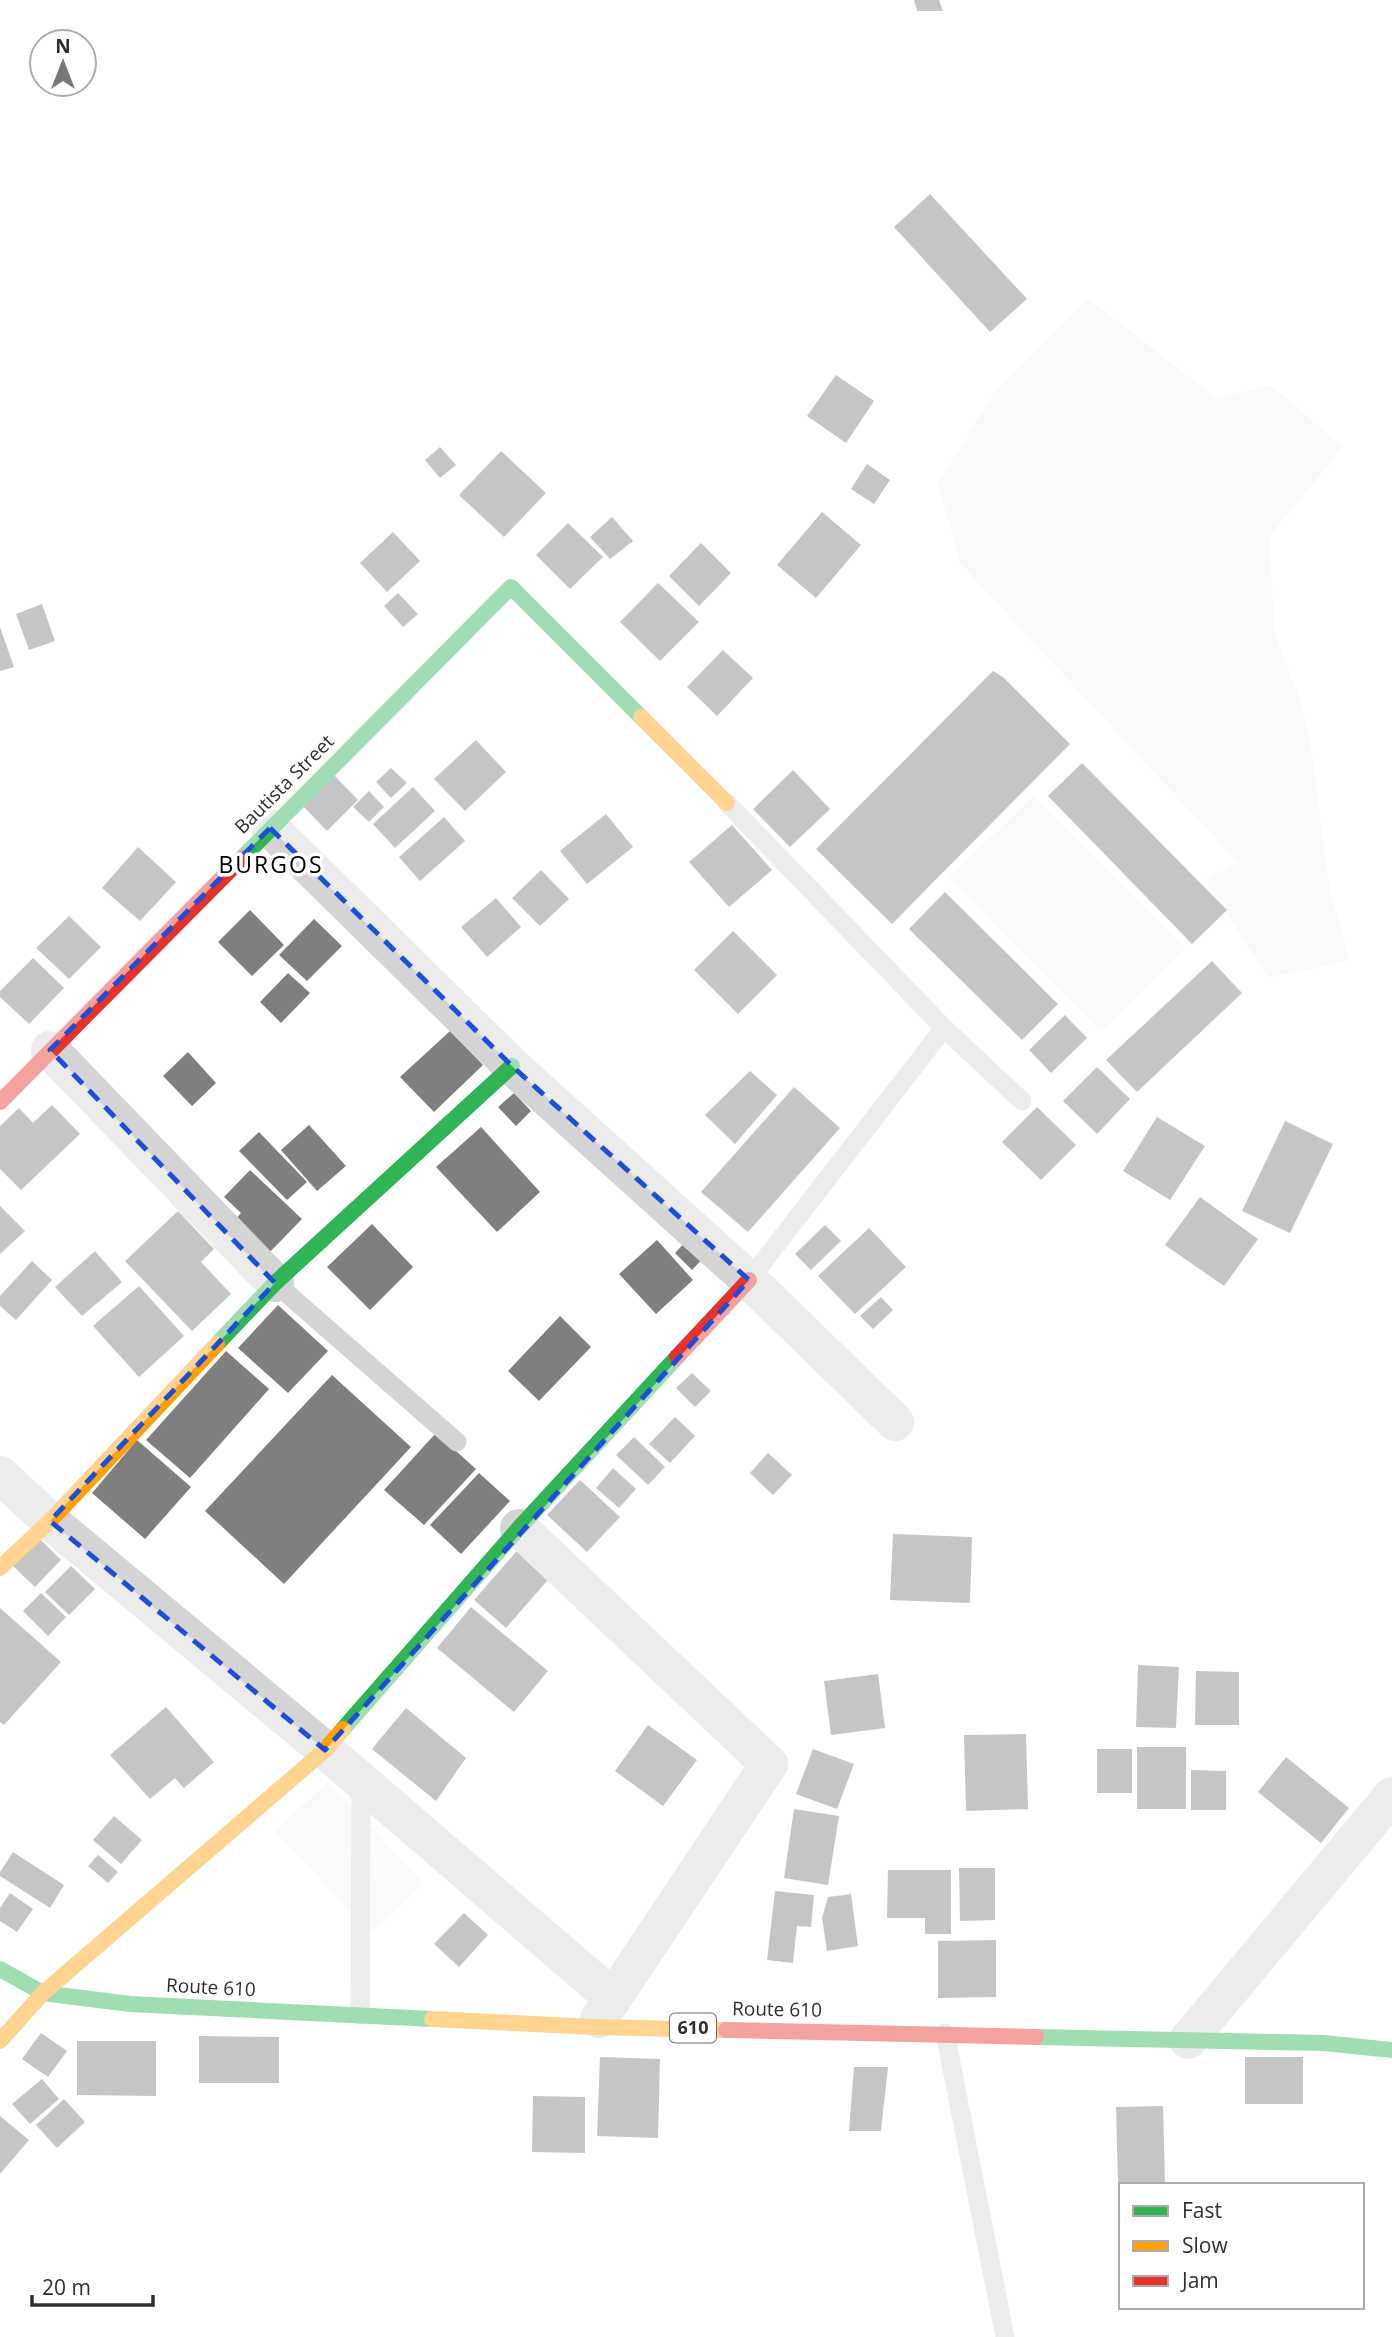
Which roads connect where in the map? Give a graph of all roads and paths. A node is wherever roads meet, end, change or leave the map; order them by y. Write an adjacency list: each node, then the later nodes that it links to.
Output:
1 (727, 803): 2 (street, Bautista Street); 3 (lane)
2 (270, 828): 4 (street, Bautista Street); 5 (street)
3 (944, 1028): 6 (lane); 8 (lane)
4 (50, 1050): 7 (street, Bautista Street); 9 (street)
5 (512, 1066): 8 (street); 9 (street)
6 (1022, 1101)
7 (0, 1102)
8 (749, 1280): 10 (street); 14 (street)
9 (275, 1283): 11 (lane); 13 (street)
10 (895, 1422)
11 (457, 1442)
12 (0, 1475): 13 (street)
13 (50, 1521): 15 (street); 16 (street)
14 (519, 1528): 16 (street); 21 (street)
15 (0, 1568)
16 (325, 1750): 17 (street); 20 (street)
17 (361, 1781): 21 (street); 22 (lane)
18 (1392, 1796): 24 (street)
19 (0, 1969): 20 (street, Route 610 / 610)
20 (43, 1993): 22 (street, Route 610 / 610); 25 (street)
21 (603, 2012): 22 (street, Route 610 / 610); 23 (street, Route 610 / 610)
22 (360, 2015)
23 (945, 2033): 24 (street, Route 610 / 610); 27 (lane)
24 (1188, 2040): 26 (street, Route 610 / 610)
25 (0, 2042)
26 (1392, 2050)
27 (1005, 2337)

